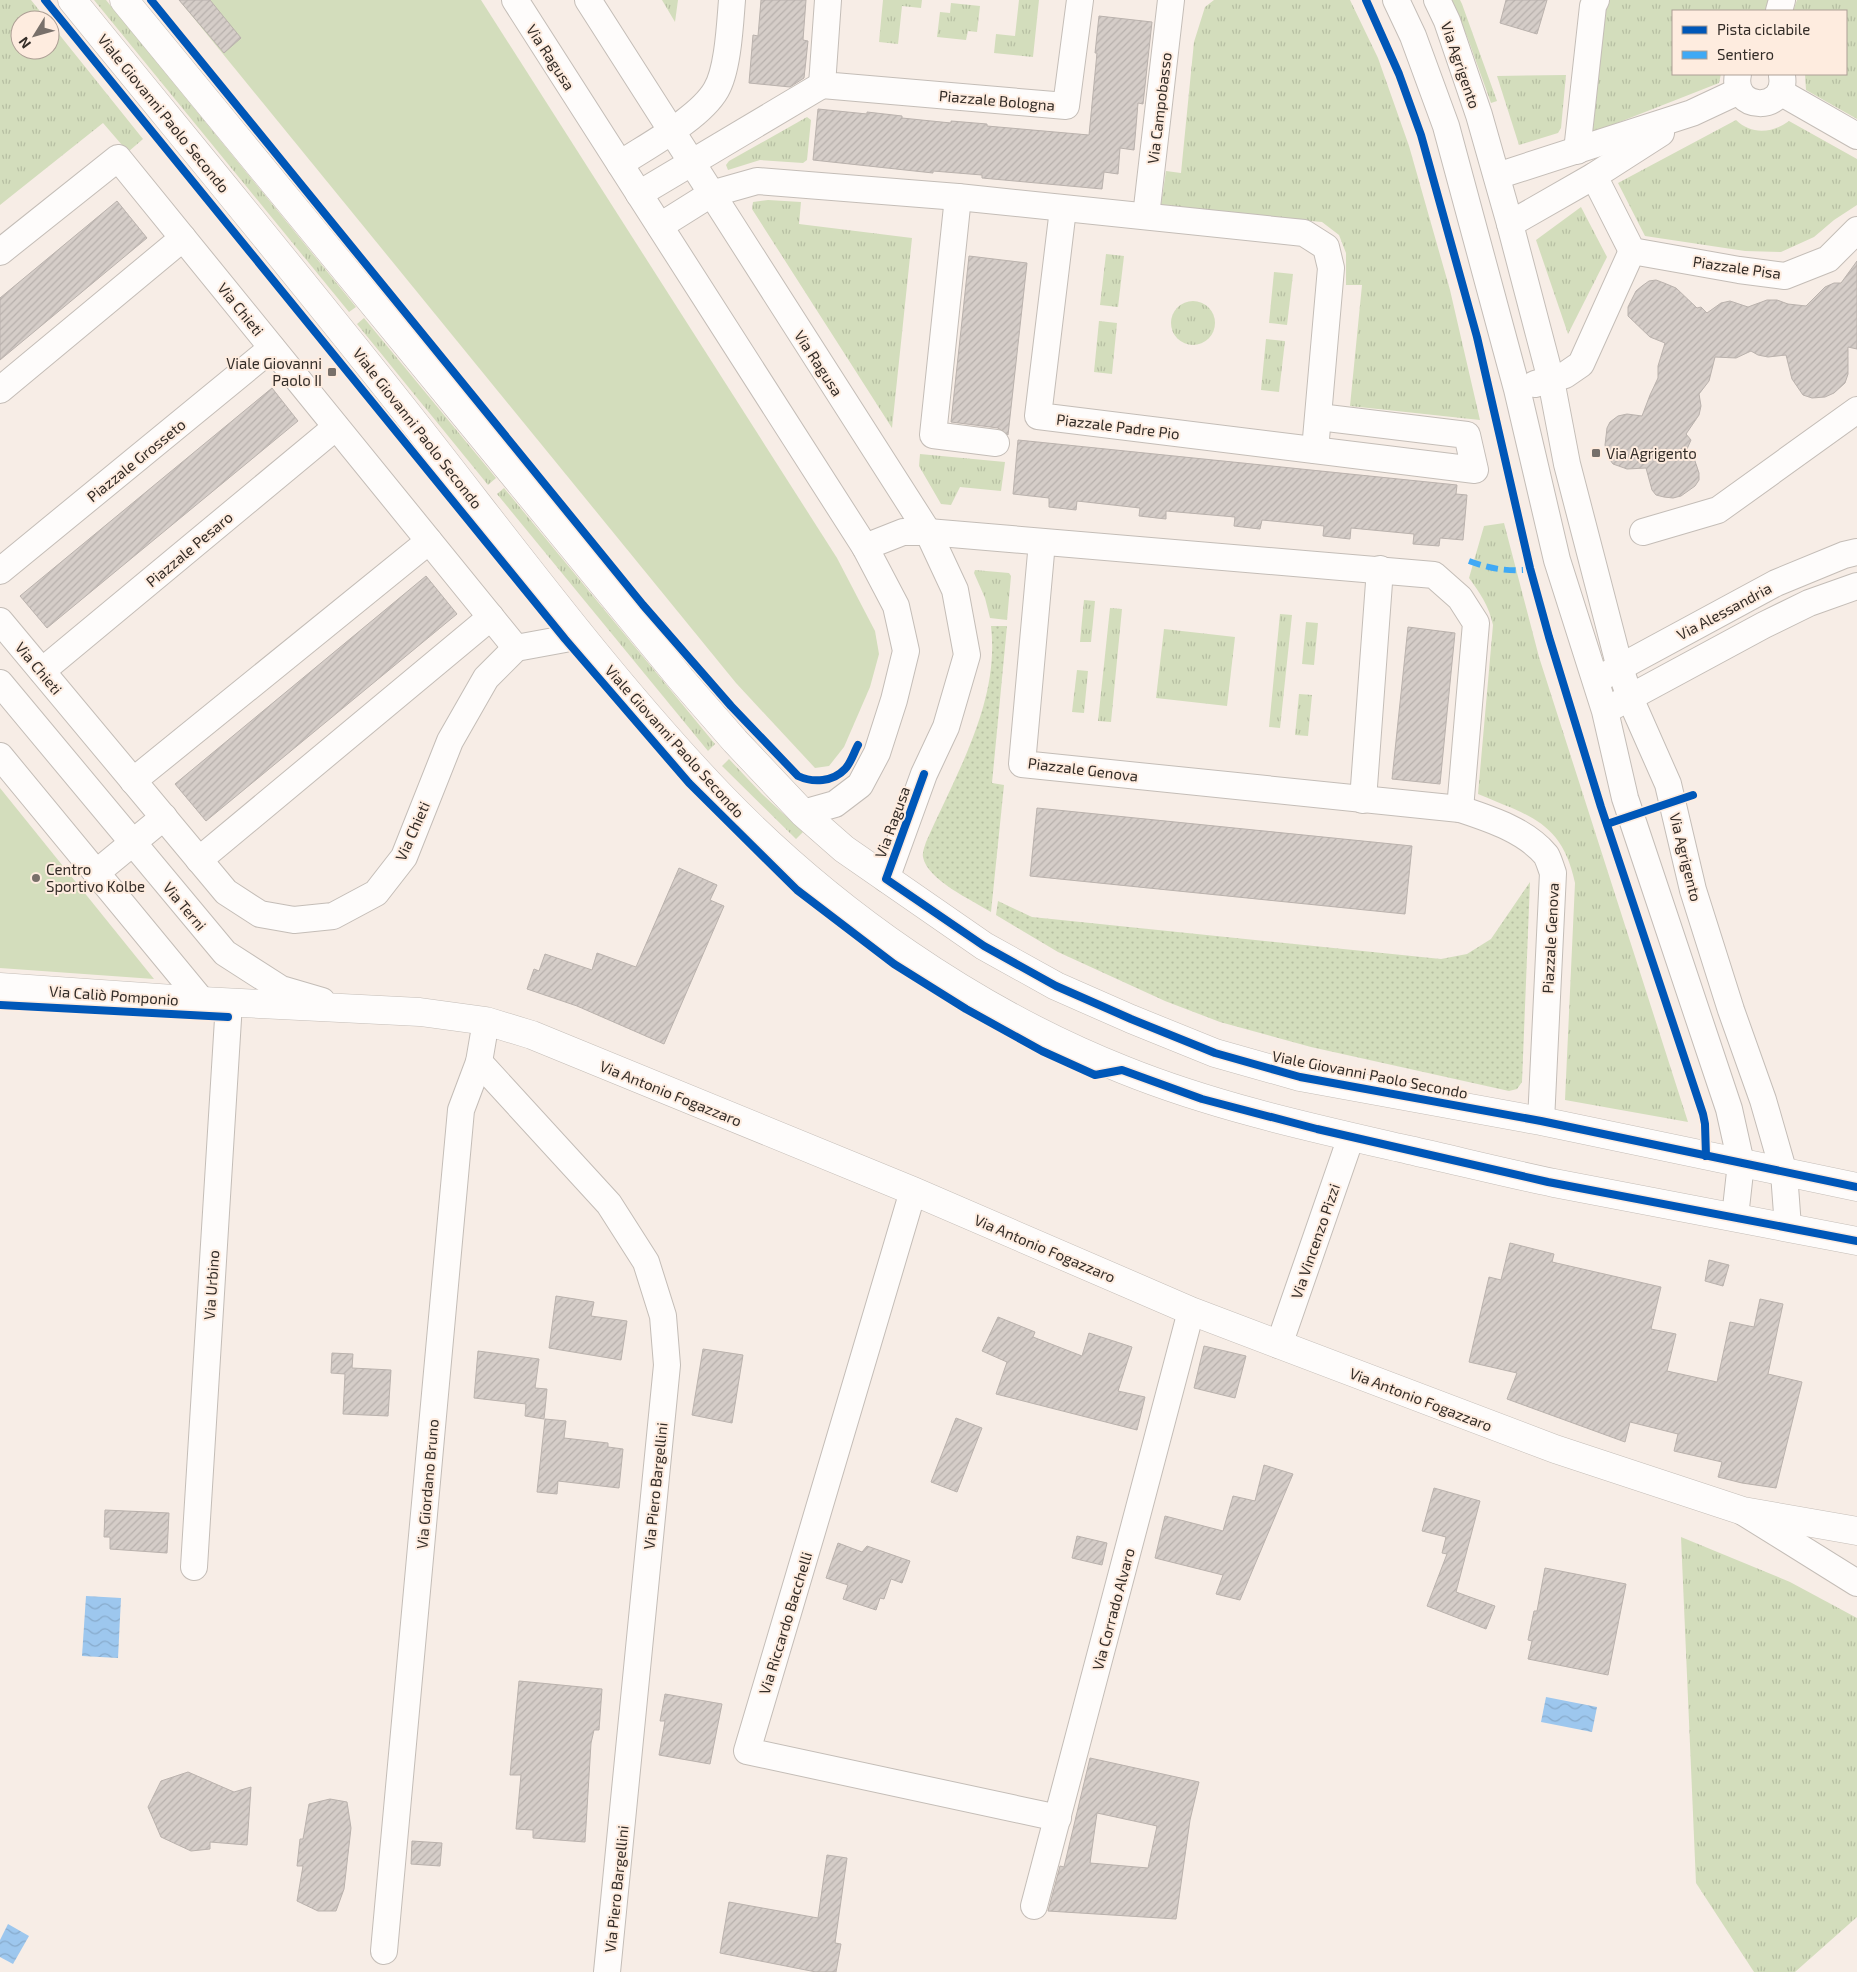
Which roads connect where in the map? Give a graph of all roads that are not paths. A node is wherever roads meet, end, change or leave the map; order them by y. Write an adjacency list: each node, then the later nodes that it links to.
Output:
1 (72, 0): 53 (main road, Viale Giovanni Paolo Secondo)
2 (124, 0): 66 (main road, Viale Giovanni Paolo Secondo)
3 (515, 0): 20 (street, Via Ragusa)
4 (588, 0): 16 (street, Via Ragusa)
5 (732, 0): 16 (street)
6 (828, 0): 14 (street)
7 (1080, 0): 14 (street, Piazzale Bologna)
8 (1171, 0): 27 (street, Via Campobasso)
9 (1396, 0): 36 (street)
10 (1437, 0): 21 (street, Via Agrigento)
11 (1596, 0): 18 (street)
12 (1739, 82): 13 (street); 15 (street)
13 (1780, 83): 17 (street)
14 (822, 84): 19 (street)
15 (1692, 113): 18 (street); 22 (street)
16 (671, 131): 19 (street, Via Ragusa); 20 (street)
17 (1857, 136)
18 (1576, 150): 21 (street)
19 (691, 162): 23 (street); 24 (street, Via Ragusa)
20 (620, 164): 23 (street, Via Ragusa)
21 (1497, 176): 28 (street, Via Agrigento)
22 (1594, 176): 28 (street); 32 (street)
23 (639, 194): 29 (street, Via Ragusa)
24 (711, 194): 25 (street); 29 (street); 43 (street, Via Ragusa)
25 (958, 197): 26 (street); 41 (street)
26 (1063, 209): 27 (street); 42 (street, Piazzale Padre Pio)
27 (1146, 216): 39 (street)
28 (1510, 224): 35 (street, Via Agrigento)
29 (660, 226): 47 (street, Via Ragusa)
30 (1857, 230): 32 (street, Piazzale Pisa)
31 (183, 238): 33 (street, Via Chieti); 34 (street, Via Chieti); 37 (street)
32 (1632, 251): 35 (street)
33 (0, 252)
34 (272, 348): 40 (street, Via Chieti); 50 (street, Piazzale Grosseto)
35 (1551, 380): 36 (street); 56 (street, Via Agrigento)
36 (1517, 389): 58 (street)
37 (0, 390)
38 (1857, 410): 44 (street)
39 (1320, 417): 42 (street); 42 (street, Piazzale Padre Pio)
40 (336, 427): 45 (street, Via Chieti); 57 (street, Piazzale Pesaro)
41 (996, 443)
42 (1315, 450)
43 (928, 532): 46 (street); 47 (street); 71 (street, Via Ragusa)
44 (1643, 532)
45 (428, 540): 52 (street, Via Chieti); 63 (street)
46 (1042, 542): 49 (street); 64 (street, Piazzale Genova)
47 (865, 546): 66 (street, Via Ragusa)
48 (1857, 552): 56 (street, Via Alessandria)
49 (1380, 569): 64 (street); 65 (street)
50 (0, 572)
51 (1857, 586): 60 (street, Via Alessandria)
52 (491, 617): 55 (street, Via Chieti); 69 (street)
53 (579, 632): 55 (street); 79 (main road, Viale Giovanni Paolo Secondo)
54 (4, 633): 57 (street, Via Chieti)
55 (516, 648): 69 (street, Via Chieti)
56 (1620, 668): 58 (street, Via Alessandria); 60 (street, Via Agrigento)
57 (42, 671): 63 (street, Via Chieti)
58 (1596, 680): 61 (street)
59 (0, 683): 68 (street, Via Terni)
60 (1630, 698): 61 (street, Via Alessandria); 81 (street, Via Agrigento)
61 (1605, 711): 80 (street)
62 (0, 756): 70 (street)
63 (133, 781): 67 (street, Via Chieti)
64 (1363, 800): 65 (street, Piazzale Genova)
65 (1460, 809): 78 (street, Piazzale Genova)
66 (803, 813): 71 (main road, Viale Giovanni Paolo Secondo)
67 (164, 817): 68 (street); 69 (street, Via Chieti)
68 (132, 842): 70 (street); 75 (street, Via Terni)
69 (199, 860)
70 (96, 873): 73 (street)
71 (886, 879): 78 (main road, Viale Giovanni Paolo Secondo)
72 (0, 987): 73 (main road, Via Caliò Pomponio)
73 (202, 1001): 74 (main road, Via Caliò Pomponio)
74 (229, 1003): 75 (main road, Via Antonio Fogazzaro); 91 (street, Via Urbino)
75 (349, 1009): 76 (main road, Via Antonio Fogazzaro)
76 (486, 1021): 77 (street, Via Giordano Bruno); 83 (main road, Via Antonio Fogazzaro)
77 (479, 1062): 95 (street, Via Giordano Bruno); 96 (street, Via Piero Bargellini)
78 (1541, 1121): 80 (main road, Viale Giovanni Paolo Secondo)
79 (1351, 1137): 84 (main road, Viale Giovanni Paolo Secondo); 88 (street, Via Vincenzo Pizzi)
80 (1741, 1163): 81 (main road, Viale Giovanni Paolo Secondo); 84 (street)
81 (1784, 1172): 82 (main road, Viale Giovanni Paolo Secondo); 85 (street, Via Agrigento)
82 (1857, 1186)
83 (913, 1191): 87 (main road, Via Antonio Fogazzaro); 93 (street, Via Riccardo Bacchelli)
84 (1735, 1217): 85 (main road, Viale Giovanni Paolo Secondo)
85 (1788, 1227): 86 (main road, Viale Giovanni Paolo Secondo)
86 (1857, 1241)
87 (1191, 1312): 88 (main road, Via Antonio Fogazzaro); 93 (street, Via Corrado Alvaro)
88 (1278, 1345): 89 (main road, Via Antonio Fogazzaro)
89 (1743, 1511): 90 (main road, Via Antonio Fogazzaro); 92 (street)
90 (1857, 1531)
91 (194, 1567)
92 (1857, 1583)
93 (1058, 1818): 94 (street, Via Corrado Alvaro)
94 (1034, 1906)
95 (384, 1951)
96 (608, 1972)

